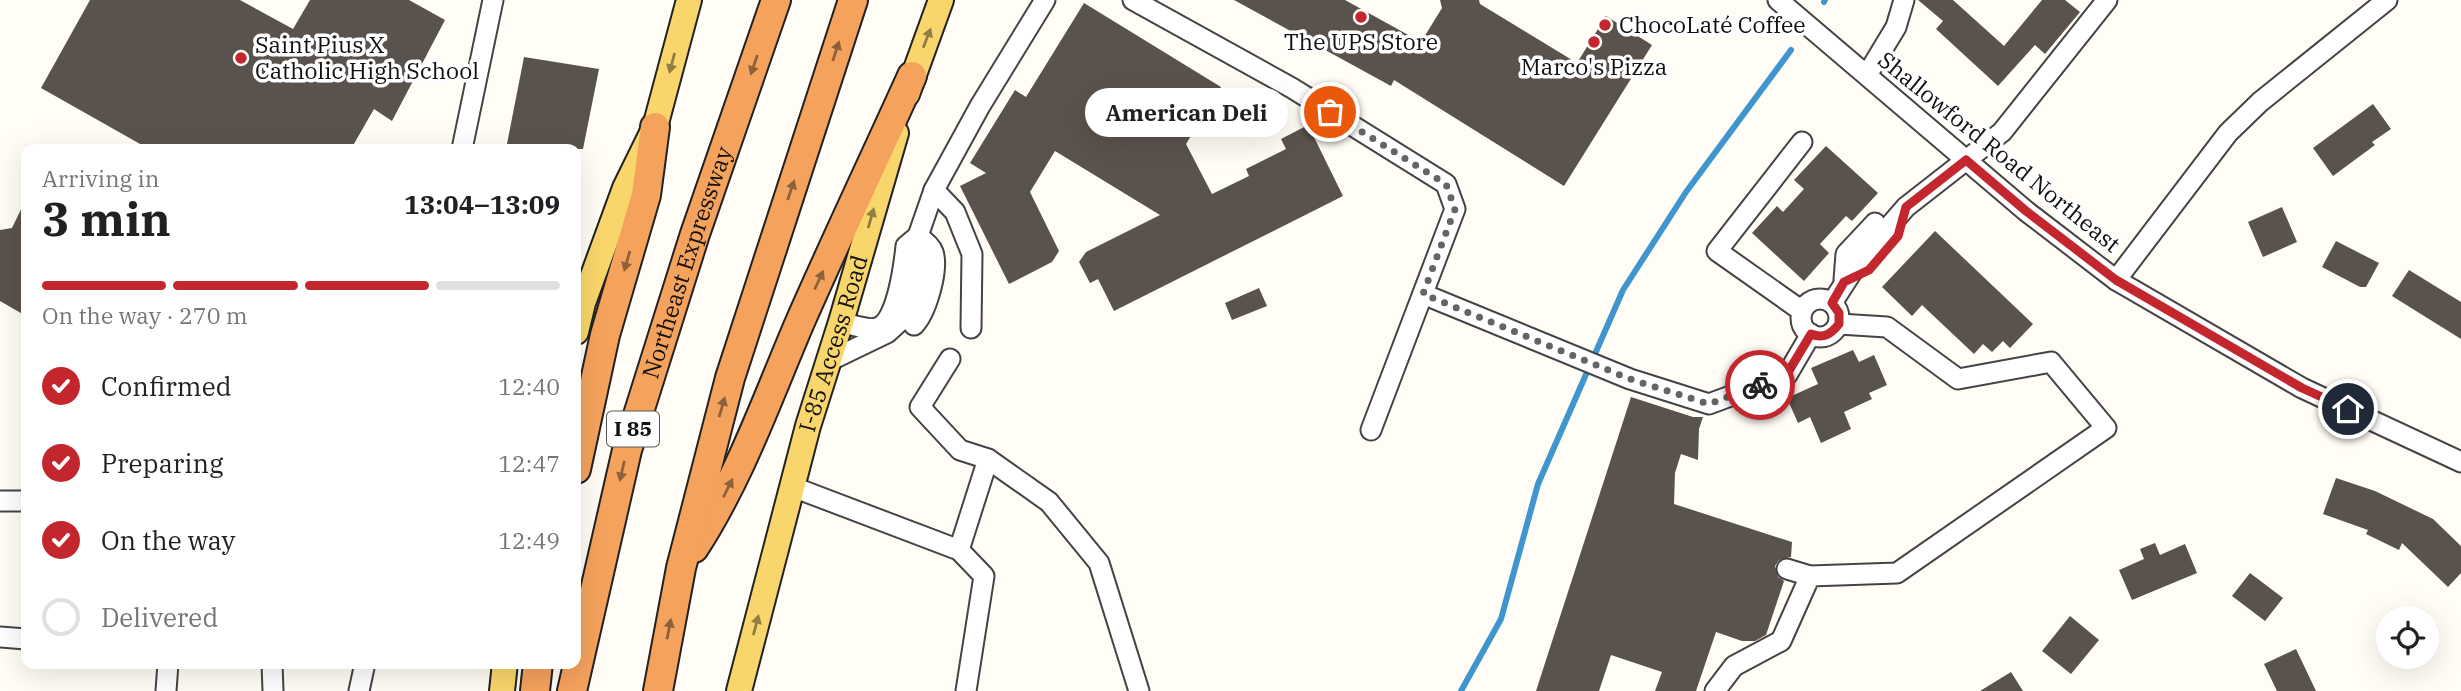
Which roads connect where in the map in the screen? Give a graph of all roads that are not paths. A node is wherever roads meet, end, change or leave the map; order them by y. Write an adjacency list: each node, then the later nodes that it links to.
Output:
1 (493, 0): 16 (street)
2 (689, 0): 14 (main road, one-way to 14)
3 (776, 0): 44 (highway, Northeast Expressway / I 85, one-way to 44)
4 (853, 0): 39 (highway, one-way to 4)
5 (941, 0): 13 (main road, I-85 Access Road, one-way to 5)
6 (1045, 0): 18 (street)
7 (1133, 0): 21 (street)
8 (1778, 0): 12 (street, Shallowford Road Northeast)
9 (1904, 0): 12 (street)
10 (2107, 0): 17 (street)
11 (2387, 0): 20 (street)
12 (1867, 75): 17 (street, Shallowford Road Northeast)
13 (912, 76): 25 (main road, I-85 Access Road, one-way to 13); 39 (highway, one-way to 13)
14 (655, 127): 23 (main road); 32 (highway, one-way to 32)
15 (1801, 142): 24 (street)
16 (463, 144)
17 (1966, 160): 20 (street, Shallowford Road Northeast); 22 (street)
18 (934, 190): 19 (street); 27 (street)
19 (917, 278): 25 (street); 30 (street)
20 (2116, 280): 34 (street, Shallowford Road Northeast)
21 (1423, 294): 28 (street); 31 (street)
22 (1832, 303): 24 (street); 26 (street)
23 (581, 311)
24 (1802, 311): 28 (street)
25 (841, 322): 30 (main road, I-85 Access Road)
26 (1839, 324): 28 (street); 41 (street)
27 (971, 328)
28 (1811, 334)
29 (950, 359): 33 (street)
30 (829, 361): 35 (main road, I-85 Access Road)
31 (1371, 430)
32 (581, 446)
33 (988, 458): 38 (street); 60 (street)
34 (2461, 462)
35 (793, 487): 38 (street); 58 (main road, I-85 Access Road, one-way to 35)
36 (0, 501): 37 (street)
37 (21, 501)
38 (959, 550): 59 (street)
39 (681, 568): 57 (highway, one-way to 39)
40 (1787, 569): 41 (street)
41 (1810, 576): 61 (street)
42 (0, 637): 43 (street)
43 (21, 639)
44 (581, 652)
45 (168, 669): 51 (street)
46 (272, 669): 52 (street)
47 (364, 669): 53 (street)
48 (504, 669): 54 (main road)
49 (537, 669): 55 (highway)
50 (577, 669): 56 (highway, Northeast Expressway / I 85, one-way to 56)
51 (166, 691)
52 (274, 691)
53 (359, 691)
54 (502, 691)
55 (535, 691)
56 (572, 691)
57 (658, 691)
58 (739, 691)
59 (966, 691)
60 (1139, 691)
61 (1715, 691)

